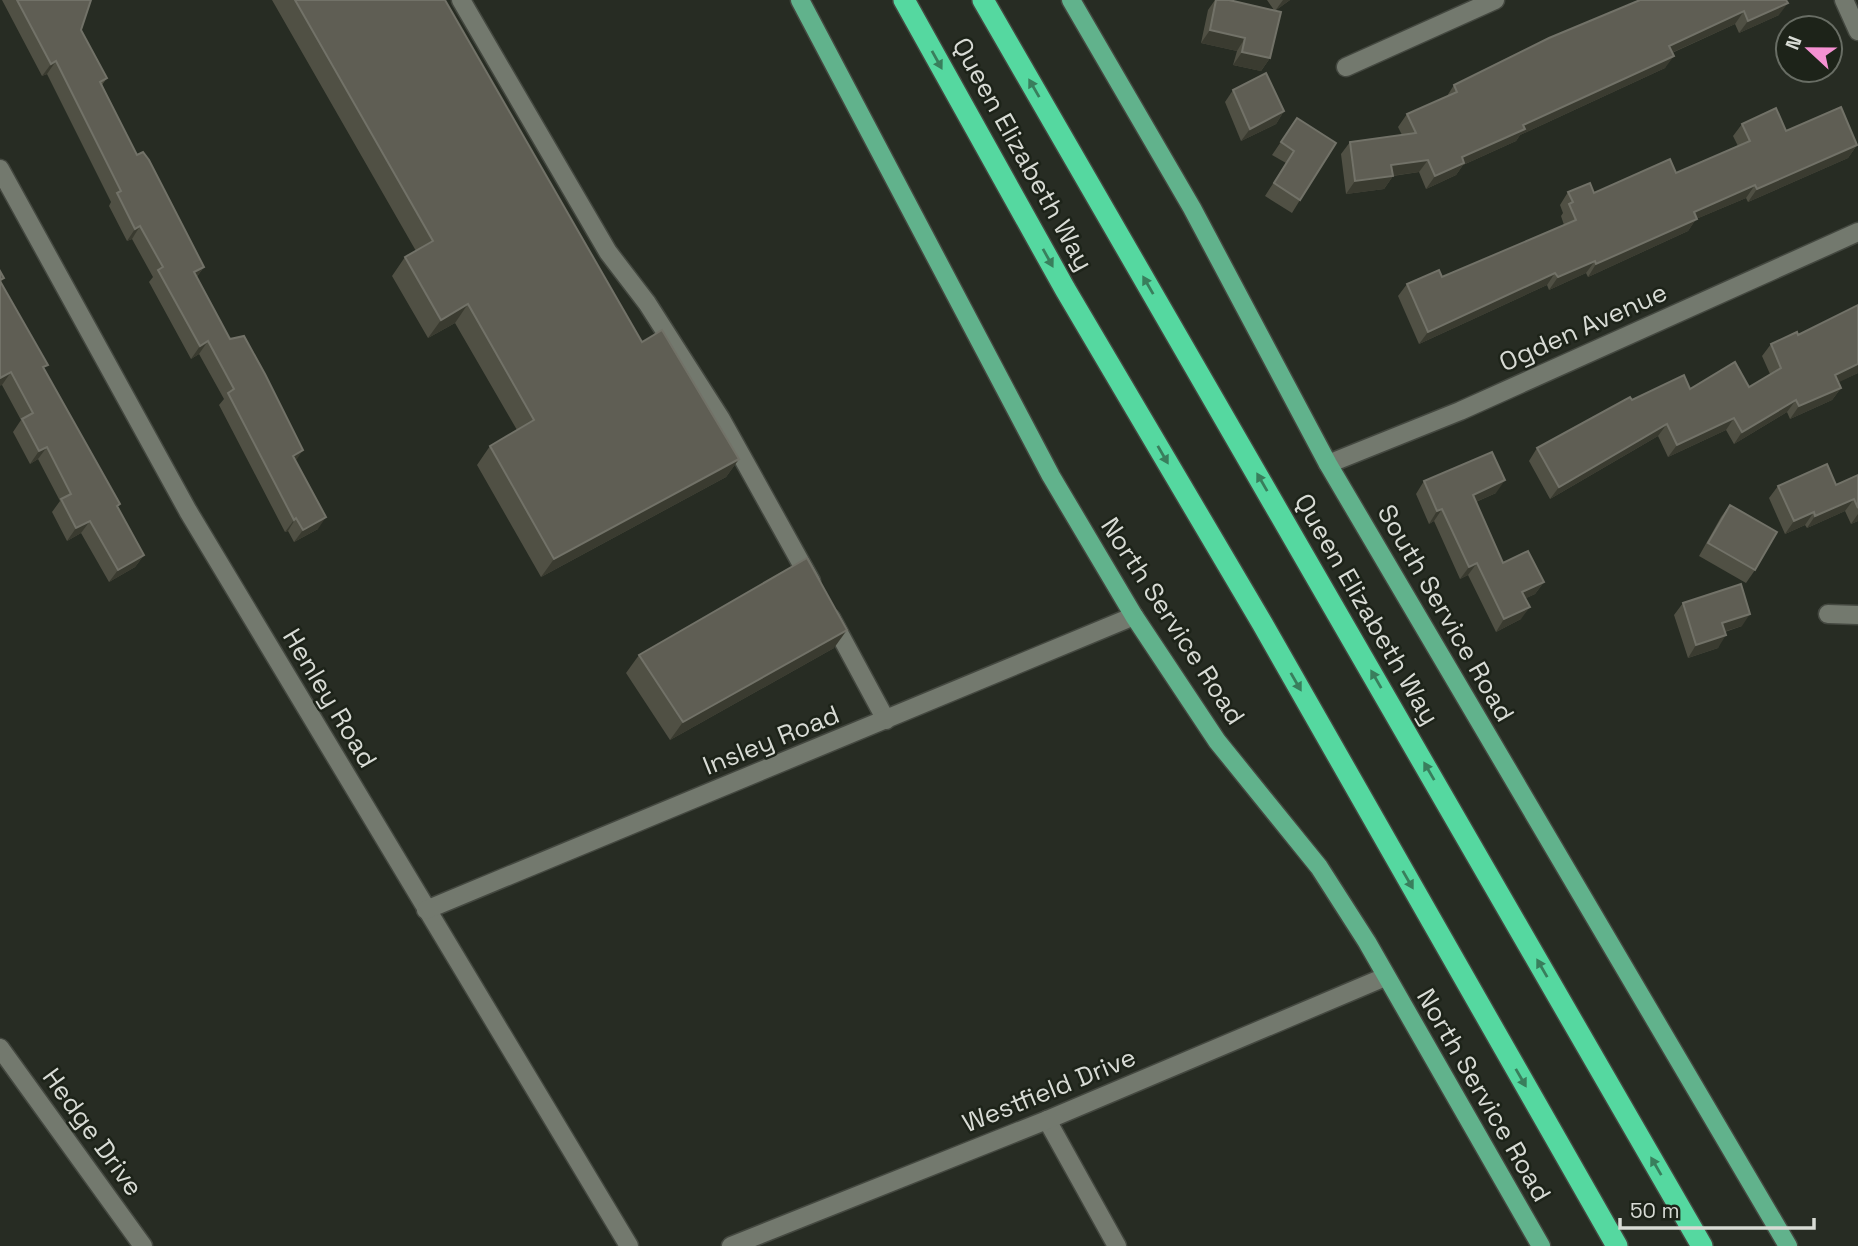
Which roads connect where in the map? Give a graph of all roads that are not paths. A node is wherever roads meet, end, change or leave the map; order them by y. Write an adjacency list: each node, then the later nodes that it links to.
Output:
1 (461, 0): 16 (street)
2 (800, 0): 15 (main road, North Service Road)
3 (904, 0): 26 (highway, Queen Elizabeth Way, one-way to 26)
4 (983, 0): 27 (highway, Queen Elizabeth Way, one-way to 4)
5 (1071, 0): 12 (main road, South Service Road)
6 (1495, 0): 9 (street)
7 (1844, 0): 8 (street)
8 (1858, 32)
9 (1346, 67)
10 (0, 169): 17 (street, Henley Road)
11 (1858, 232): 12 (street, Ogden Avenue)
12 (1328, 464): 28 (main road, South Service Road)
13 (1828, 614): 14 (street)
14 (1858, 615)
15 (1134, 616): 16 (street, Insley Road); 18 (main road, North Service Road)
16 (886, 720): 17 (street, Insley Road)
17 (426, 910): 22 (street, Henley Road)
18 (1385, 977): 20 (street, Westfield Drive); 25 (main road, North Service Road)
19 (0, 1048): 21 (street, Hedge Drive)
20 (1048, 1120): 23 (street, Westfield Drive); 24 (street)
21 (143, 1246)
22 (629, 1246)
23 (731, 1246)
24 (1117, 1246)
25 (1541, 1246)
26 (1616, 1246)
27 (1702, 1246)
28 (1788, 1246)

